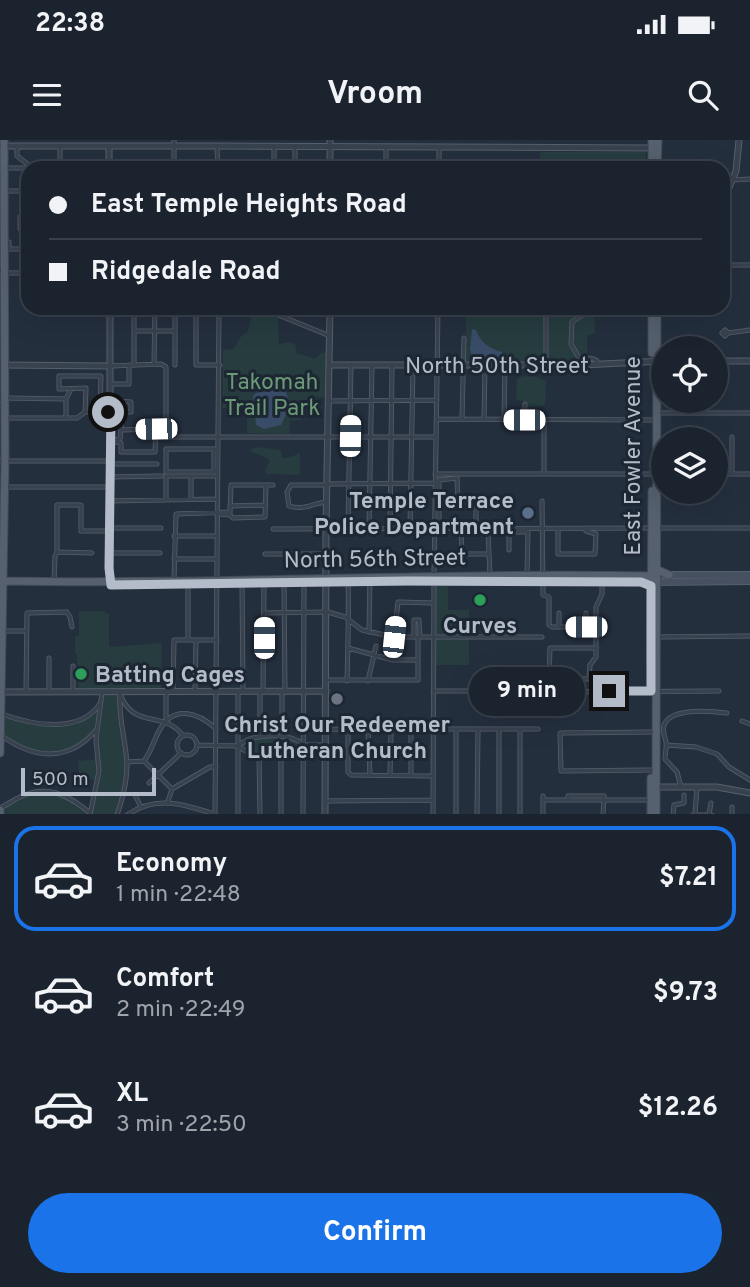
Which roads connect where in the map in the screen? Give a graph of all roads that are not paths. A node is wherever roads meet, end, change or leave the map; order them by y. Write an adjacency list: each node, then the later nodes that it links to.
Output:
1 (738, 140): 29 (street)
2 (25, 143): 3 (street); 14 (street)
3 (45, 143): 13 (street)
4 (86, 143): 5 (street); 13 (street)
5 (109, 143): 8 (street); 21 (street)
6 (655, 143): 19 (street); 26 (main road)
7 (2, 144): 14 (street); 28 (main road)
8 (133, 144): 9 (street)
9 (154, 144): 10 (street)
10 (174, 144): 11 (street)
11 (195, 144): 15 (street)
12 (330, 144): 17 (street); 18 (street)
13 (64, 145)
14 (17, 146): 20 (street)
15 (218, 147): 16 (street)
16 (274, 147): 17 (street); 22 (street)
17 (295, 147): 23 (street)
18 (386, 147): 19 (street); 24 (street)
19 (439, 147): 25 (street)
20 (24, 161)
21 (110, 161)
22 (274, 161)
23 (295, 161)
24 (386, 161)
25 (439, 161)
26 (655, 161)
27 (21, 169): 28 (street)
28 (3, 170): 33 (main road)
29 (732, 178): 30 (street); 31 (street); 32 (street)
30 (750, 178)
31 (730, 181)
32 (730, 183)
33 (2, 191): 34 (street); 35 (main road)
34 (21, 191)
35 (2, 215): 36 (main road)
36 (2, 241): 37 (street); 38 (main road); 41 (main road)
37 (21, 248)
38 (0, 256)
39 (730, 265): 40 (street)
40 (750, 265)
41 (2, 271): 42 (street); 57 (main road)
42 (21, 272)
43 (0, 314): 57 (main road)
44 (110, 315): 77 (street)
45 (134, 315): 59 (street)
46 (155, 315): 60 (street)
47 (175, 315): 61 (street)
48 (196, 315): 73 (street)
49 (219, 315): 73 (street)
50 (284, 315): 63 (street)
51 (330, 315): 63 (street)
52 (438, 315): 82 (street)
53 (546, 315): 86 (street)
54 (582, 315): 75 (street)
55 (653, 315): 64 (main road, East Fowler Avenue)
56 (657, 315): 65 (main road, East Fowler Avenue)
57 (2, 327): 76 (main road)
58 (750, 330): 62 (street)
59 (134, 331): 60 (street); 71 (street)
60 (155, 331): 61 (street); 70 (street)
61 (175, 331): 72 (street)
62 (728, 333)
63 (330, 336): 74 (street)
64 (655, 336)
65 (657, 336)
66 (464, 338): 83 (street)
67 (728, 361): 68 (street)
68 (750, 361)
69 (651, 362): 75 (street, North 50th Street)
70 (154, 364): 71 (street); 120 (street)
71 (132, 365): 77 (street); 88 (street)
72 (175, 365)
73 (220, 365): 120 (street)
74 (330, 365): 78 (street, North 50th Street); 98 (street)
75 (597, 365): 86 (street, North 50th Street)
76 (2, 366): 77 (street); 90 (main road); 100 (main road)
77 (111, 366): 88 (street)
78 (351, 366): 79 (street, North 50th Street); 92 (street)
79 (372, 366): 80 (street, North 50th Street); 93 (street)
80 (392, 366): 81 (street, North 50th Street); 94 (street)
81 (413, 366): 82 (street, North 50th Street); 95 (street)
82 (438, 366): 83 (street, North 50th Street); 96 (street)
83 (464, 366): 84 (street, North 50th Street); 111 (street)
84 (485, 366): 85 (street, North 50th Street); 112 (street)
85 (505, 366): 86 (street, North 50th Street); 113 (street)
86 (546, 366)
87 (101, 384): 88 (street); 89 (street); 102 (street)
88 (109, 384): 97 (street)
89 (71, 389): 91 (street); 101 (street)
90 (7, 398): 91 (street); 108 (main road)
91 (66, 399): 109 (street)
92 (350, 400): 93 (street); 98 (street); 122 (street)
93 (371, 400): 94 (street); 123 (street)
94 (392, 400): 95 (street); 124 (street)
95 (412, 400): 96 (street); 125 (street)
96 (438, 400): 110 (street)
97 (111, 401): 103 (street); 103 (street)
98 (329, 401): 121 (street)
99 (525, 404): 114 (street)
100 (0, 405): 119 (main road)
101 (85, 412): 102 (street); 109 (street)
102 (100, 412): 103 (street)
103 (111, 412): 128 (street)
104 (654, 413): 107 (main road, East Fowler Avenue)
105 (654, 413): 107 (main road, East Fowler Avenue)
106 (750, 413): 107 (street)
107 (654, 416): 115 (street); 117 (main road, East Fowler Avenue)
108 (4, 418): 109 (street); 119 (main road)
109 (66, 418)
110 (437, 419): 111 (street); 126 (street)
111 (462, 419): 112 (street)
112 (484, 419): 113 (street)
113 (504, 420): 114 (street)
114 (524, 420): 115 (street)
115 (544, 420): 135 (street)
116 (121, 421): 118 (street)
117 (654, 427)
118 (121, 430): 128 (street); 128 (street)
119 (2, 434): 130 (main road)
120 (219, 437): 121 (street); 129 (street)
121 (329, 437): 122 (street); 150 (street)
122 (350, 437): 123 (street); 145 (street)
123 (371, 437): 124 (street); 146 (street)
124 (391, 437): 125 (street); 147 (street)
125 (412, 437): 126 (street); 148 (street)
126 (436, 437): 134 (street)
127 (732, 437): 138 (street)
128 (110, 441): 131 (street)
129 (216, 449): 133 (street); 133 (street)
130 (2, 461): 131 (street); 144 (main road); 153 (main road)
131 (110, 462): 132 (street); 140 (street)
132 (157, 464)
133 (217, 473): 142 (street); 156 (street)
134 (435, 474): 143 (street); 149 (street)
135 (544, 474): 136 (street); 143 (street)
136 (651, 474)
137 (728, 474): 138 (street)
138 (732, 474): 139 (street)
139 (750, 474)
140 (110, 476): 141 (street); 154 (street)
141 (164, 476): 142 (street); 157 (street)
142 (191, 476): 155 (street)
143 (457, 476): 167 (street); 167 (street)
144 (0, 478)
145 (349, 483): 146 (street); 150 (street); 176 (street)
146 (370, 483): 147 (street); 177 (street)
147 (390, 483): 148 (street); 178 (street)
148 (411, 483): 149 (street); 179 (street)
149 (435, 483): 180 (street)
150 (327, 484): 160 (street); 160 (street)
151 (266, 485): 152 (street); 163 (street); 164 (street)
152 (273, 485)
153 (2, 487): 154 (street); 161 (main road)
154 (110, 487): 158 (street)
155 (191, 499): 156 (street); 157 (street)
156 (218, 499): 165 (street)
157 (166, 500): 158 (street)
158 (110, 501): 173 (street)
159 (542, 501): 181 (street)
160 (327, 502): 175 (street)
161 (2, 503): 215 (main road)
162 (654, 504): 171 (main road, East Fowler Avenue)
163 (266, 505): 164 (street); 166 (street)
164 (230, 506): 166 (street)
165 (218, 513): 166 (street); 185 (street); 186 (street)
166 (230, 513)
167 (476, 526): 182 (street); 183 (street)
168 (161, 528): 173 (street)
169 (558, 528): 170 (street); 170 (street); 181 (street)
170 (585, 528): 171 (street)
171 (654, 528): 172 (street); 200 (main road, East Fowler Avenue)
172 (750, 528)
173 (109, 529): 188 (street); 190 (street)
174 (273, 529): 175 (street)
175 (326, 529): 176 (street); 193 (street)
176 (348, 529): 177 (street)
177 (369, 529): 178 (street)
178 (390, 529): 179 (street)
179 (410, 529): 180 (street)
180 (434, 529): 182 (street); 201 (street)
181 (543, 529): 184 (street); 203 (street)
182 (461, 530): 183 (street); 194 (street)
183 (488, 530): 184 (street); 194 (street)
184 (509, 530): 187 (street); 197 (street)
185 (174, 536): 186 (street); 195 (street)
186 (218, 536): 196 (street)
187 (509, 550)
188 (57, 552): 189 (street); 216 (street)
189 (92, 553)
190 (109, 553): 191 (street); 217 (street)
191 (160, 554)
192 (265, 554): 193 (street)
193 (326, 554): 214 (street)
194 (488, 554): 202 (street)
195 (174, 559): 196 (street); 219 (street)
196 (217, 559): 211 (street)
197 (527, 575): 202 (main road, North 56th Street); 203 (main road, North 56th Street)
198 (669, 575): 199 (main road); 200 (main road)
199 (750, 575)
200 (652, 577): 204 (main road, North 56th Street); 208 (main road, North 56th Street); 243 (main road, East Fowler Avenue); 243 (main road, East Fowler Avenue)
201 (434, 578): 202 (main road, North 56th Street); 205 (main road, North 56th Street); 224 (street)
202 (488, 578): 203 (main road, North 56th Street)
203 (543, 578): 204 (main road, North 56th Street); 233 (street)
204 (602, 578): 235 (street)
205 (370, 580): 207 (main road, North 56th Street); 238 (street)
206 (264, 581): 212 (main road, North 56th Street); 213 (main road, North 56th Street); 225 (street)
207 (348, 581): 214 (main road, North 56th Street); 231 (street)
208 (750, 581)
209 (94, 582): 216 (main road, North 56th Street); 217 (main road, North 56th Street); 221 (main road)
210 (137, 582): 217 (main road, North 56th Street); 218 (main road, North 56th Street); 222 (main road)
211 (218, 582): 212 (main road, North 56th Street); 219 (main road, North 56th Street); 223 (main road, North 56th Street); 247 (street)
212 (242, 582): 274 (street)
213 (284, 582): 214 (main road, North 56th Street); 220 (main road, North 56th Street); 228 (street)
214 (326, 582): 220 (main road, North 56th Street); 226 (street)
215 (2, 583): 216 (main road, North 56th Street); 216 (main road, North 56th Street); 236 (main road)
216 (55, 583): 221 (main road, North 56th Street)
217 (110, 583): 221 (main road, North 56th Street); 222 (main road, North 56th Street)
218 (155, 583): 219 (main road, North 56th Street); 222 (main road, North 56th Street)
219 (174, 583): 223 (main road, North 56th Street)
220 (304, 583): 229 (street)
221 (79, 585)
222 (124, 585)
223 (188, 585): 245 (street)
224 (433, 603): 240 (street); 241 (street)
225 (264, 612): 228 (street); 275 (street)
226 (326, 612): 229 (street); 231 (street); 255 (street)
227 (586, 612): 234 (street)
228 (284, 613): 229 (street); 259 (street)
229 (305, 613): 260 (street)
230 (559, 613): 233 (street)
231 (349, 619): 238 (street); 249 (street)
232 (72, 627): 237 (street)
233 (559, 627): 234 (street)
234 (586, 627): 235 (street)
235 (596, 627): 250 (street)
236 (1, 631): 237 (street); 266 (main road)
237 (26, 631): 267 (street)
238 (369, 632): 240 (street)
239 (750, 636): 243 (street)
240 (394, 637): 244 (street)
241 (433, 637): 242 (street); 244 (street); 262 (street)
242 (542, 637)
243 (654, 637): 264 (main road, East Fowler Avenue); 264 (main road, East Fowler Avenue)
244 (417, 638): 253 (street)
245 (188, 640): 246 (street); 271 (street)
246 (196, 640): 247 (street); 272 (street)
247 (217, 640): 273 (street)
248 (376, 646): 251 (street)
249 (348, 648): 251 (street); 256 (street)
250 (596, 648): 250 (street)
251 (372, 656): 253 (street); 257 (street)
252 (49, 658): 268 (street)
253 (418, 660): 257 (street)
254 (73, 666): 258 (street)
255 (326, 680): 256 (street); 261 (street)
256 (347, 681): 257 (street)
257 (368, 681)
258 (73, 691): 268 (street); 269 (street)
259 (283, 691): 260 (street); 275 (street); 300 (street)
260 (304, 691): 261 (street); 303 (street)
261 (326, 691): 286 (street)
262 (433, 691): 263 (street); 288 (street)
263 (541, 691)
264 (654, 691): 265 (street); 276 (street); 295 (main road, East Fowler Avenue)
265 (719, 691)
266 (0, 692): 267 (street); 280 (main road)
267 (26, 692): 268 (street)
268 (49, 692)
269 (102, 692): 270 (street); 277 (street)
270 (120, 692): 271 (street); 282 (street); 313 (street)
271 (171, 692): 272 (street); 282 (street)
272 (195, 692): 273 (street)
273 (217, 692): 274 (street); 291 (street)
274 (241, 692): 275 (street); 306 (street)
275 (262, 692): 299 (street)
276 (557, 692)
277 (101, 701): 278 (street); 279 (street)
278 (101, 709): 279 (street); 285 (street)
279 (94, 711): 280 (street)
280 (0, 713): 296 (main road)
281 (727, 713): 307 (street)
282 (166, 721): 291 (street); 298 (street); 312 (street)
283 (742, 722): 284 (street)
284 (750, 724)
285 (98, 727): 297 (street); 301 (street)
286 (326, 729): 287 (street); 304 (street)
287 (348, 729): 317 (street); 317 (street)
288 (433, 729): 292 (street); 320 (street)
289 (520, 729): 290 (street); 294 (street); 355 (street)
290 (538, 729)
291 (216, 730): 305 (street)
292 (456, 730): 293 (street); 352 (street)
293 (478, 730): 294 (street); 353 (street)
294 (499, 730): 354 (street)
295 (654, 732): 315 (main road, East Fowler Avenue); 315 (street); 323 (main road, East Fowler Avenue)
296 (0, 735): 297 (street); 308 (main road)
297 (90, 736): 301 (street)
298 (183, 736): 302 (street); 309 (street)
299 (260, 737): 300 (street); 306 (street)
300 (282, 737): 303 (street)
301 (96, 738): 341 (street)
302 (197, 745): 305 (street); 309 (street)
303 (303, 745): 304 (street); 311 (street); 349 (street)
304 (325, 745): 335 (street)
305 (216, 746): 306 (street); 314 (street)
306 (238, 746): 310 (street); 346 (street)
307 (666, 746): 321 (street); 324 (street)
308 (0, 753)
309 (181, 753): 316 (street)
310 (259, 754): 311 (street); 347 (street)
311 (281, 754): 348 (street)
312 (144, 761): 313 (street); 316 (street)
313 (127, 762): 327 (street)
314 (216, 767): 326 (street); 345 (street)
315 (651, 770): 323 (main road, East Fowler Avenue)
316 (159, 774): 322 (street); 326 (street)
317 (370, 775): 318 (street)
318 (390, 775): 319 (street); 319 (street)
319 (411, 775): 320 (street)
320 (433, 776): 332 (street)
321 (750, 779)
322 (149, 783)
323 (654, 787): 324 (street); 334 (main road, East Fowler Avenue); 358 (main road, East Fowler Avenue)
324 (681, 787): 325 (street)
325 (697, 787): 329 (street); 360 (street)
326 (172, 789): 336 (street)
327 (125, 790): 328 (street); 343 (street)
328 (130, 793)
329 (750, 793)
330 (684, 796): 359 (street)
331 (136, 797): 338 (street)
332 (433, 800): 335 (street); 351 (street)
333 (604, 800): 334 (street); 356 (street); 357 (street)
334 (651, 800): 358 (main road, East Fowler Avenue)
335 (325, 801): 350 (street)
336 (168, 802): 338 (street); 345 (street)
337 (711, 803): 342 (street)
338 (141, 807): 344 (street)
339 (732, 807): 361 (street)
340 (0, 811): 341 (street)
341 (90, 813)
342 (711, 813): 360 (street)
343 (117, 814)
344 (127, 814)
345 (216, 814)
346 (237, 814)
347 (260, 814)
348 (281, 814)
349 (303, 814)
350 (325, 814)
351 (433, 814)
352 (456, 814)
353 (477, 814)
354 (499, 814)
355 (520, 814)
356 (543, 814)
357 (603, 814)
358 (654, 814)
359 (673, 814)
360 (694, 814)
361 (732, 814)

